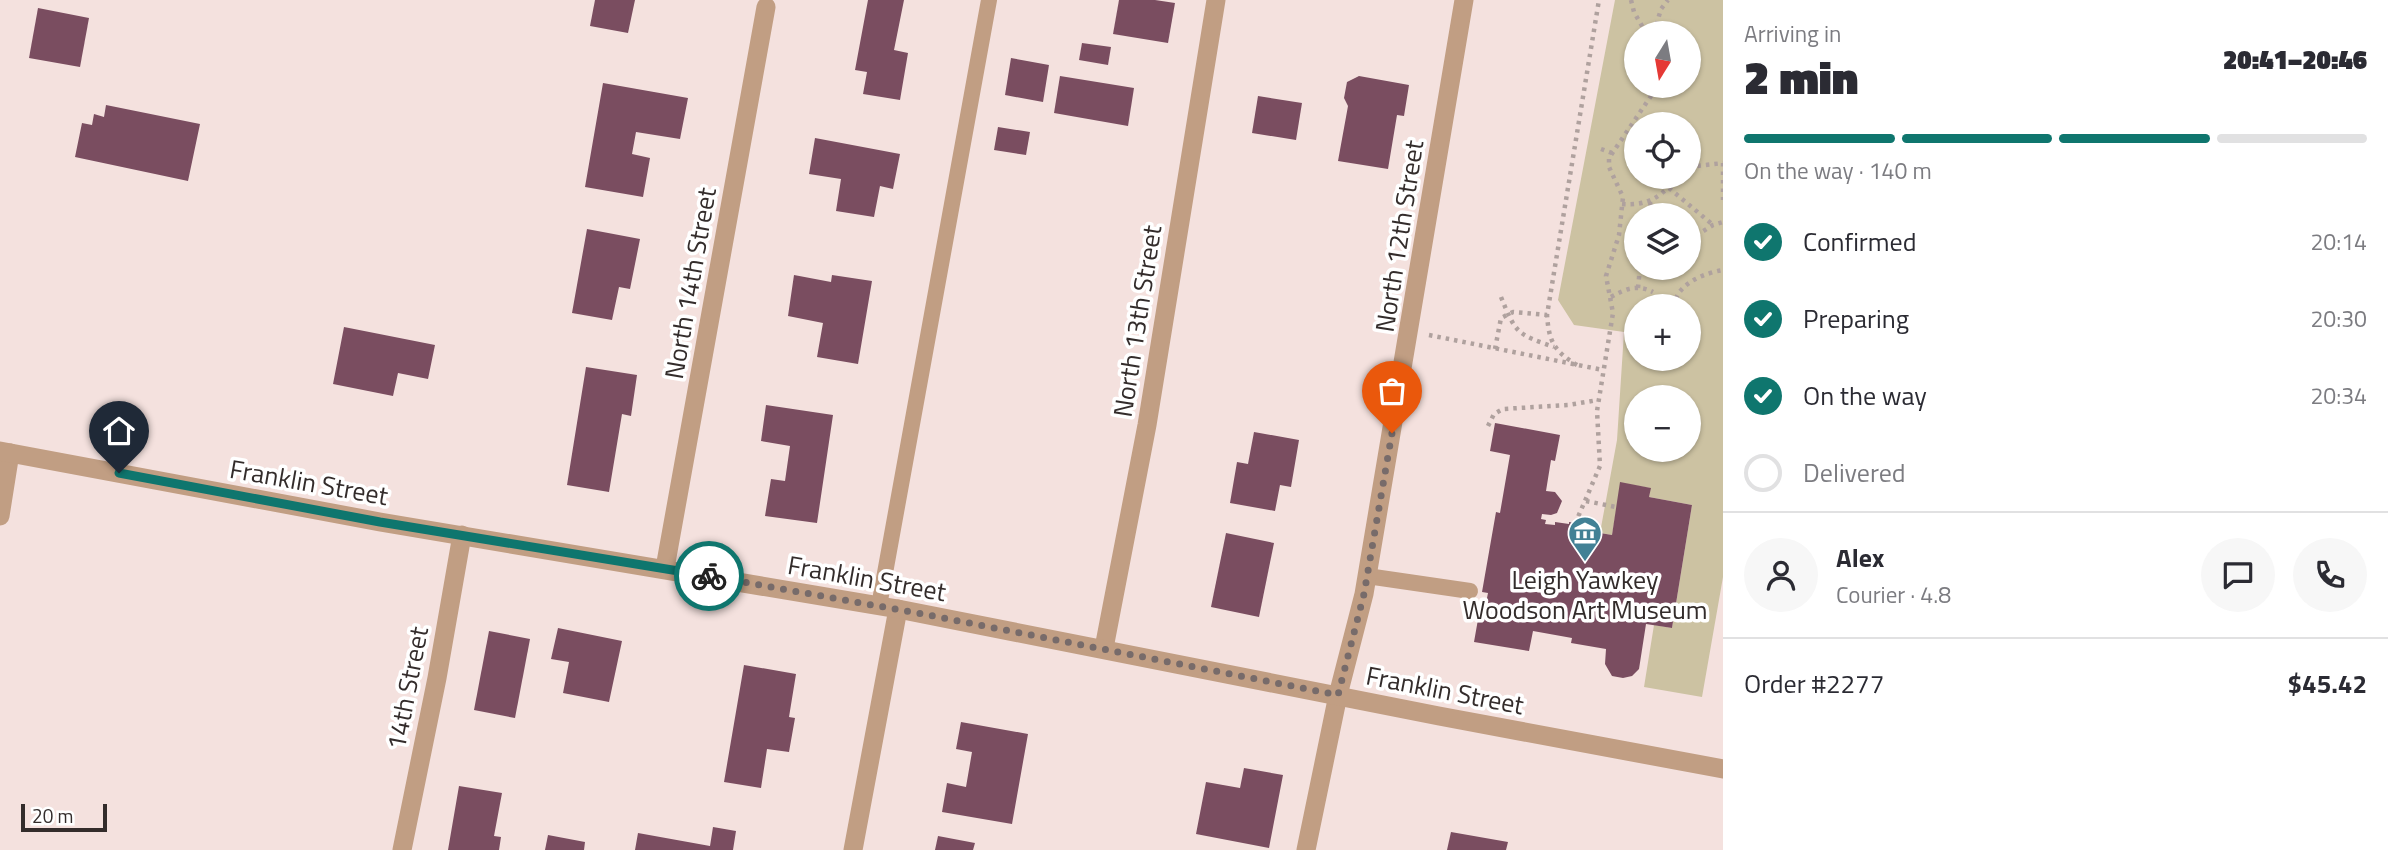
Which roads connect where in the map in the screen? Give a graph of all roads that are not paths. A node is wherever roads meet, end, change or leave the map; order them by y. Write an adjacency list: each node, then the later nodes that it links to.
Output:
1 (989, 0): 11 (lane)
2 (1216, 0): 12 (street, North 13th Street)
3 (1464, 0): 9 (street, North 12th Street)
4 (766, 7): 8 (street, North 14th Street)
5 (5, 452): 6 (street); 7 (street, Franklin Street)
6 (0, 516)
7 (462, 535): 8 (street, Franklin Street); 15 (street, 14th Street)
8 (665, 568): 11 (street, Franklin Street)
9 (1367, 576): 10 (lane); 13 (street, North 12th Street)
10 (1470, 591)
11 (888, 608): 12 (street, Franklin Street); 16 (street)
12 (1104, 649): 13 (street, Franklin Street)
13 (1338, 695): 14 (street, Franklin Street); 17 (street, North 12th Street)
14 (1723, 769)
15 (402, 850)
16 (853, 850)
17 (1306, 850)

